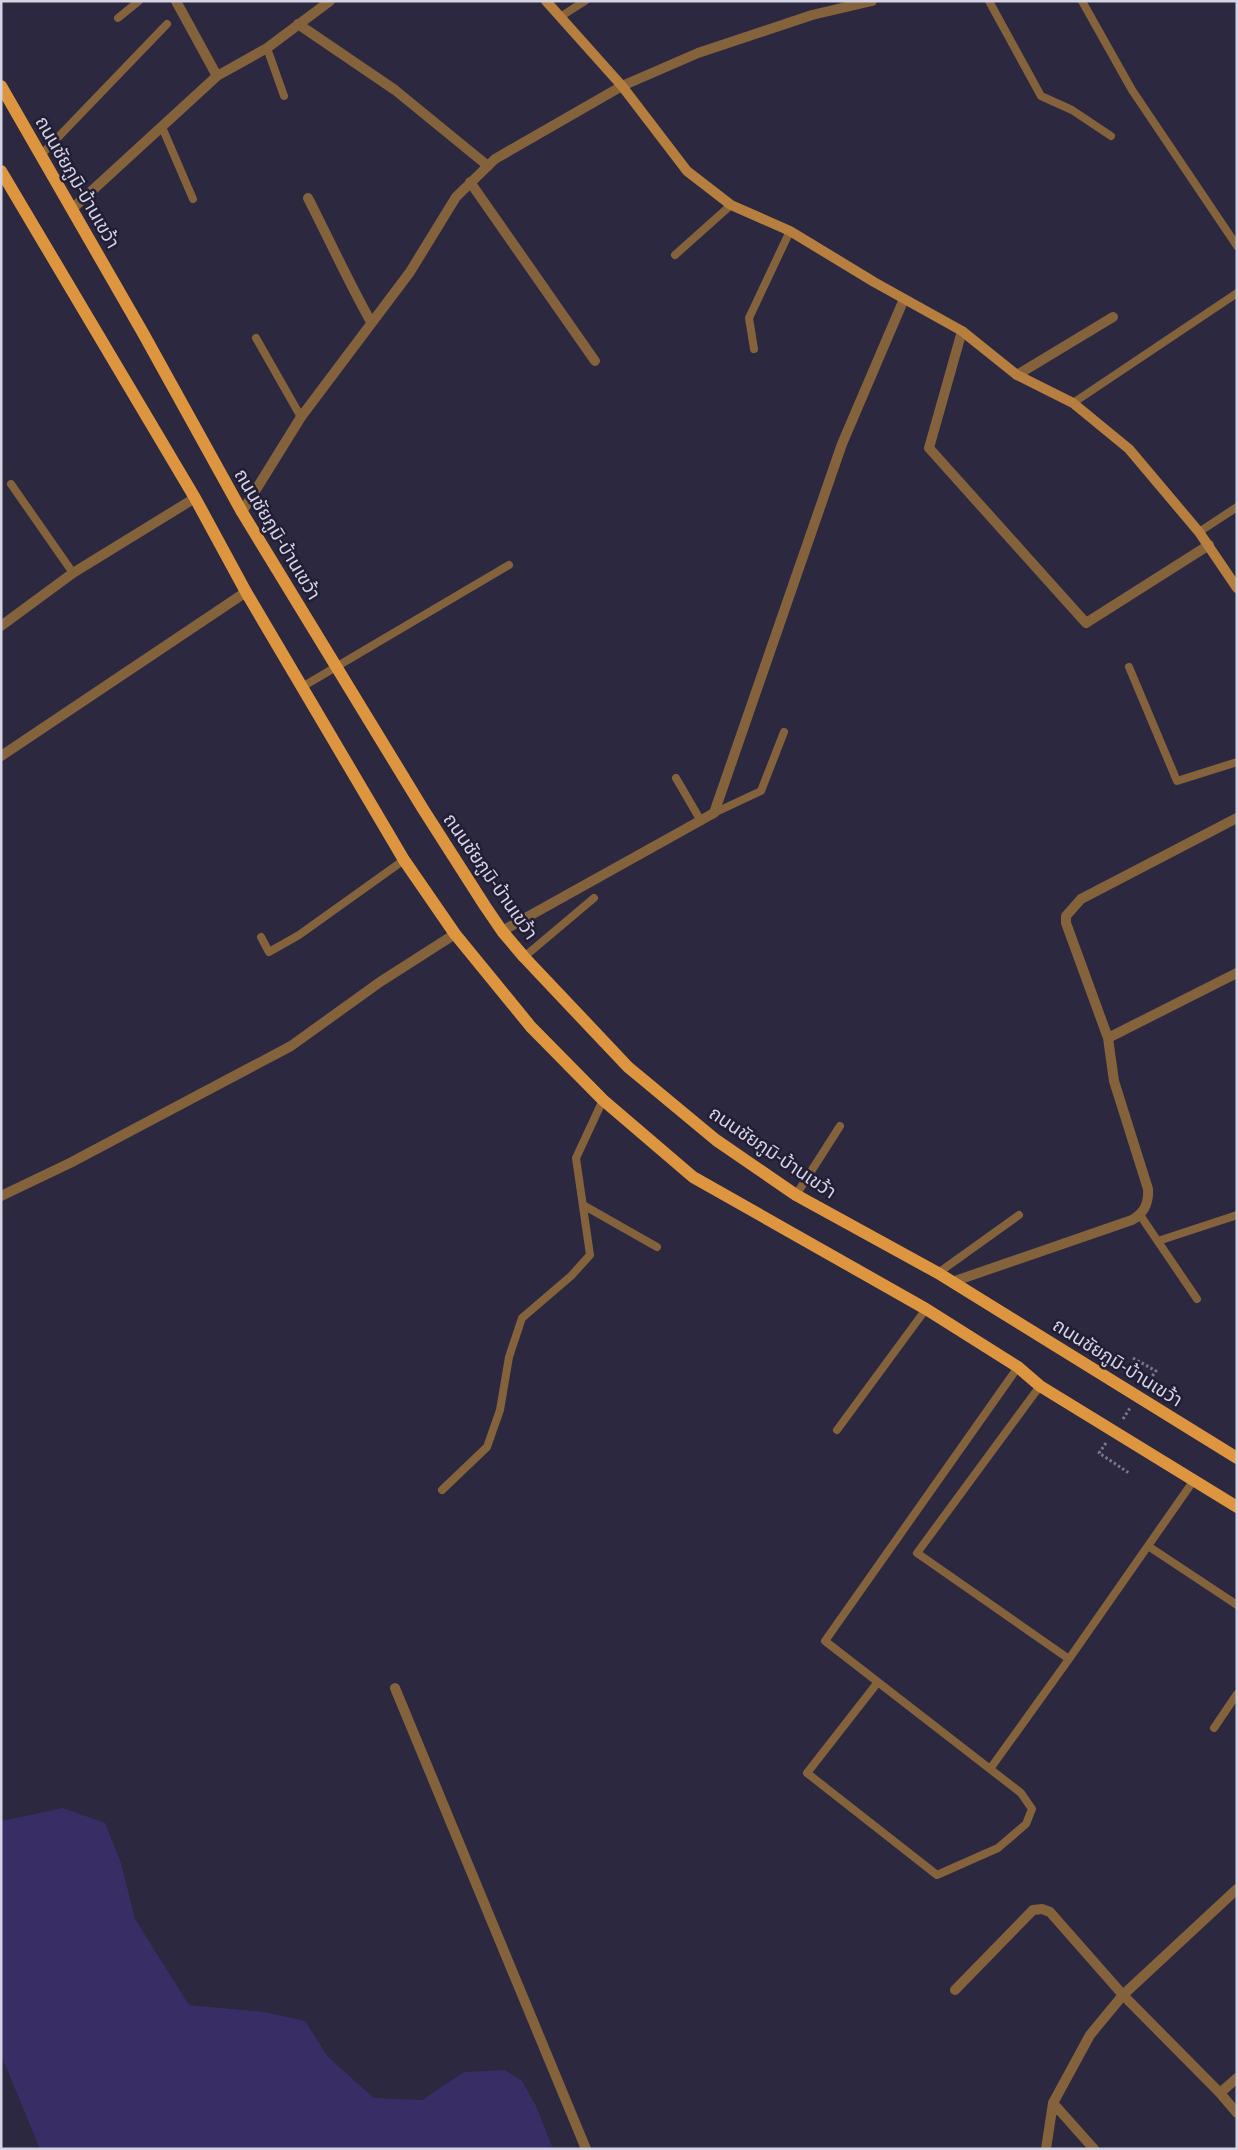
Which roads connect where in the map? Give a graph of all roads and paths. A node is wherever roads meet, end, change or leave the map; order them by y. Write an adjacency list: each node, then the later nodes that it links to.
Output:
1 (139, 1): 11 (lane)
2 (176, 1): 15 (street)
3 (330, 1): 13 (street)
4 (546, 1): 10 (street)
5 (585, 1): 10 (lane)
6 (872, 1): 9 (street)
7 (989, 1): 20 (lane)
8 (1082, 1): 30 (lane)
9 (852, 3): 17 (street)
10 (560, 17): 17 (street)
11 (118, 18)
12 (167, 24): 21 (lane)
13 (298, 24): 14 (street); 22 (street)
14 (267, 48): 15 (street); 18 (lane)
15 (217, 76): 19 (street)
16 (1, 86): 21 (main road, ถนนชัยภูมิ-บ้านเขว้า)
17 (622, 86): 22 (street); 27 (street)
18 (284, 96)
19 (162, 127): 26 (lane); 28 (street)
20 (1111, 136)
21 (41, 155): 28 (main road, ถนนชัยภูมิ-บ้านเขว้า)
22 (488, 166): 24 (street)
23 (1, 171): 44 (main road)
24 (470, 182): 35 (street); 39 (street)
25 (308, 198): 35 (street)
26 (193, 199)
27 (731, 205): 29 (street); 31 (lane)
28 (72, 209): 46 (main road, ถนนชัยภูมิ-บ้านเขว้า)
29 (790, 231): 33 (street); 38 (lane)
30 (1237, 246)
31 (675, 255)
32 (1237, 294): 41 (lane)
33 (904, 299): 36 (street); 61 (street)
34 (1113, 317): 40 (street)
35 (371, 322): 42 (street)
36 (962, 331): 40 (street); 48 (street)
37 (256, 338): 42 (lane)
38 (754, 349)
39 (595, 361)
40 (1016, 375): 41 (street)
41 (1073, 403): 47 (street)
42 (301, 417): 46 (street)
43 (10, 484): 50 (lane)
44 (194, 498): 50 (street); 52 (main road)
45 (1237, 507): 47 (lane)
46 (242, 512): 55 (main road, ถนนชัยภูมิ-บ้านเขว้า)
47 (1199, 532): 48 (street)
48 (1209, 545): 51 (street)
49 (509, 565): 55 (lane)
50 (73, 573): 53 (street)
51 (1237, 588)
52 (246, 592): 56 (main road); 58 (street)
53 (1, 626)
54 (1128, 667): 59 (lane)
55 (336, 668): 56 (lane); 66 (main road, ถนนชัยภูมิ-บ้านเขว้า)
56 (302, 687): 64 (main road)
57 (784, 732): 61 (lane)
58 (1, 756)
59 (1237, 762)
60 (676, 778): 63 (lane)
61 (714, 813): 63 (street)
62 (1237, 818): 71 (street)
63 (701, 821): 66 (street)
64 (404, 860): 67 (main road); 68 (lane)
65 (594, 898): 69 (lane)
66 (502, 931): 69 (main road, ถนนชัยภูมิ-บ้านเขว้า)
67 (455, 934): 72 (main road); 75 (street)
68 (261, 937)
69 (524, 957): 74 (main road, ถนนชัยภูมิ-บ้านเขว้า)
70 (1237, 973): 71 (street)
71 (1108, 1038): 78 (street)
72 (603, 1100): 76 (lane); 85 (main road)
73 (840, 1126): 74 (lane)
74 (796, 1195): 82 (main road, ถนนชัยภูมิ-บ้านเขว้า)
75 (1, 1196)
76 (583, 1205): 81 (lane); 97 (lane)
77 (1019, 1214): 82 (lane)
78 (1140, 1215): 80 (lane); 83 (street)
79 (1237, 1215): 80 (lane)
80 (1158, 1241): 84 (lane)
81 (657, 1247)
82 (938, 1274): 83 (main road, ถนนชัยภูมิ-บ้านเขว้า)
83 (952, 1282): 94 (main road, ถนนชัยภูมิ-บ้านเขว้า)
84 (1197, 1299)
85 (926, 1309): 87 (main road); 92 (lane)
86 (1134, 1358): 89 (path)
87 (1018, 1367): 88 (main road); 102 (lane)
88 (1040, 1386): 96 (main road); 101 (lane)
89 (1144, 1388)
90 (1133, 1404): 91 (path)
91 (1122, 1420)
92 (837, 1430)
93 (1111, 1437): 95 (path)
94 (1237, 1458)
95 (1129, 1473)
96 (1194, 1480): 98 (main road); 99 (lane)
97 (442, 1490)
98 (1237, 1507)
99 (1148, 1546): 100 (lane); 101 (lane)
100 (1237, 1605)
101 (1068, 1659): 106 (lane)
102 (878, 1682): 106 (lane); 106 (lane)
103 (395, 1688): 114 (street)
104 (1237, 1694): 105 (lane)
105 (1214, 1728)
106 (990, 1769)
107 (1237, 1889): 109 (street)
108 (955, 1990): 109 (street)
109 (1123, 1994): 111 (street); 112 (street)
110 (1237, 2078): 111 (street)
111 (1220, 2093): 113 (street)
112 (1053, 2103): 115 (street); 116 (street)
113 (1237, 2113)
114 (586, 2149)
115 (1046, 2149)
116 (1094, 2149)

